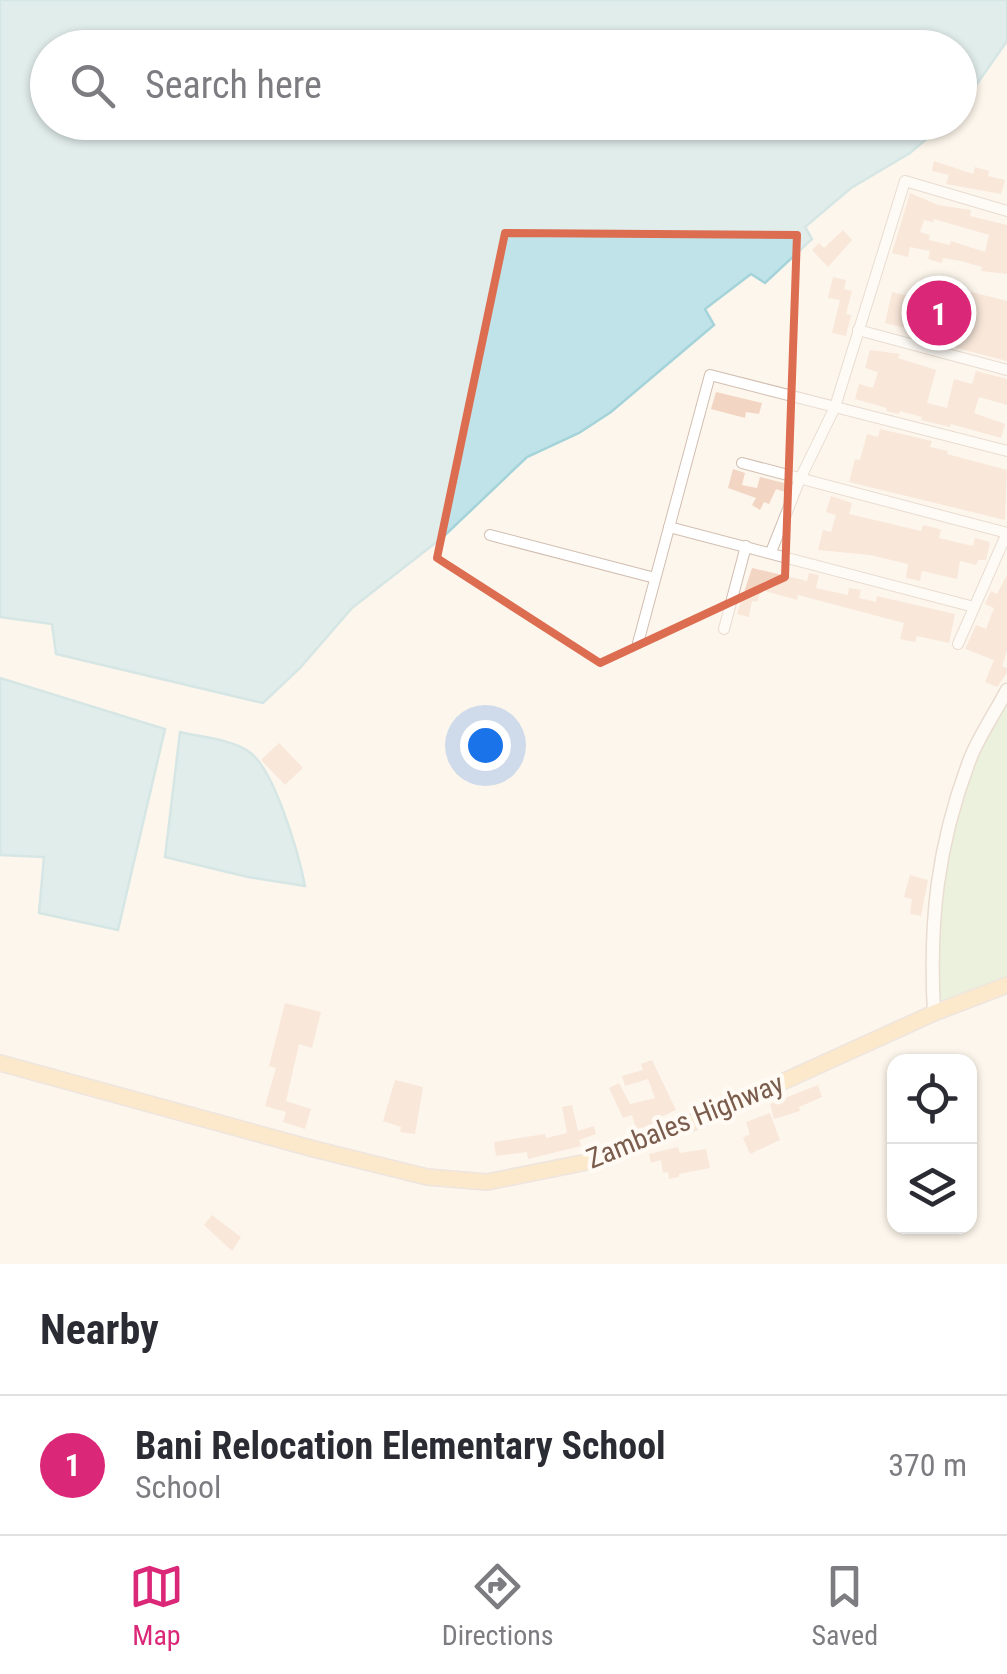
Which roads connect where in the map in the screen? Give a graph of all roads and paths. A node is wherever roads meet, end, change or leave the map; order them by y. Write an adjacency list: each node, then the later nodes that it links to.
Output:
1 (1007, 211): 2 (street)
2 (858, 330): 3 (street); 4 (street)
3 (1007, 370)
4 (835, 407): 5 (street); 7 (street); 8 (street)
5 (1007, 451)
6 (742, 463): 7 (street)
7 (800, 479): 9 (street); 12 (street)
8 (669, 527): 11 (street); 13 (street)
9 (1007, 533): 14 (street)
10 (490, 535): 13 (street)
11 (746, 546): 12 (street); 15 (street)
12 (771, 552): 14 (street)
13 (655, 578): 16 (street)
14 (974, 607): 17 (street)
15 (724, 629)
16 (638, 643)
17 (958, 644)
18 (1007, 690): 20 (street)
19 (1007, 985): 20 (main road, Zambales Highway)
20 (934, 1013): 21 (main road, Zambales Highway)
21 (0, 1062)

